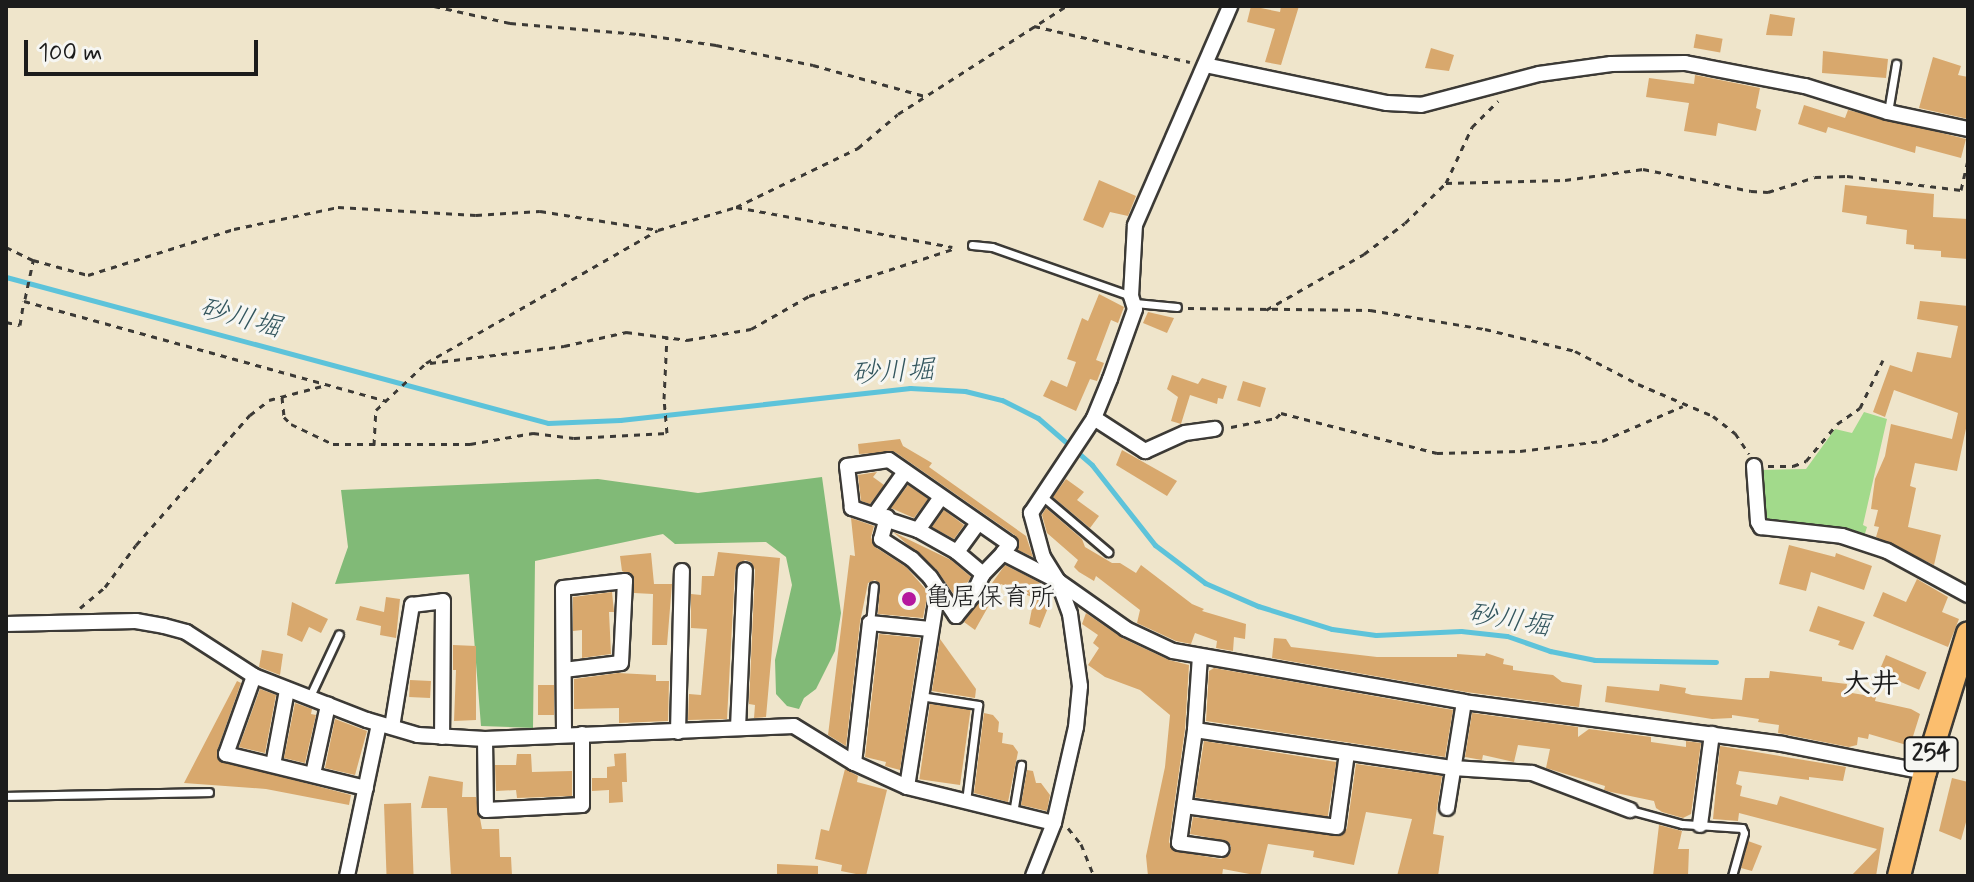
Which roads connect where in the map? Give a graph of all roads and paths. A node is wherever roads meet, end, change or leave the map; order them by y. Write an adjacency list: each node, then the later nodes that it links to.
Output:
1 (434, 6): 8 (path)
2 (1066, 6): 4 (path)
3 (1230, 6): 6 (street)
4 (1034, 26): 6 (path); 8 (path)
5 (1896, 64): 9 (lane)
6 (1205, 65): 7 (street); 19 (street)
7 (1509, 84): 9 (street); 12 (path)
8 (925, 96): 13 (path)
9 (1888, 112): 10 (street)
10 (1968, 129)
11 (1968, 159): 12 (path)
12 (1446, 183): 21 (path)
13 (736, 207): 14 (path); 23 (path)
14 (658, 230): 17 (path); 25 (path)
15 (972, 245): 19 (lane)
16 (6, 247): 17 (path)
17 (33, 260): 18 (path)
18 (25, 298): 22 (path); 26 (path)
19 (1133, 300): 20 (lane); 30 (street)
20 (1177, 307): 21 (path)
21 (1265, 311): 29 (path)
22 (6, 322)
23 (667, 336): 25 (path); 32 (path)
24 (1883, 360): 33 (path)
25 (426, 363): 28 (path)
26 (329, 384): 27 (path); 28 (path)
27 (282, 397): 32 (path); 50 (path)
28 (386, 401): 32 (path)
29 (1685, 405): 31 (path); 33 (path)
30 (1094, 418): 31 (street); 35 (street)
31 (1215, 429)
32 (374, 445)
33 (1754, 466): 49 (street)
34 (905, 472): 36 (street); 37 (street); 37 (street)
35 (1042, 496): 41 (lane); 46 (street)
36 (941, 497): 38 (street); 39 (street)
37 (881, 516): 39 (street); 48 (street)
38 (978, 523): 40 (street); 42 (street)
39 (918, 530): 40 (street)
40 (957, 552): 45 (street)
41 (1108, 552)
42 (1003, 553): 45 (street); 46 (street)
43 (745, 570): 65 (street)
44 (682, 571): 67 (street)
45 (983, 574): 48 (street)
46 (1058, 581): 56 (street); 89 (street)
47 (874, 586): 51 (lane)
48 (938, 590): 53 (street)
49 (1968, 595)
50 (70, 623): 52 (street); 58 (street)
51 (870, 623): 53 (street); 74 (street)
52 (6, 624)
53 (930, 629): 61 (street)
54 (1968, 633): 78 (highway, 254)
55 (339, 634): 60 (lane)
56 (1200, 656): 62 (street); 66 (street)
57 (564, 670): 57 (street); 70 (street)
58 (254, 676): 59 (street); 75 (street)
59 (287, 690): 60 (street); 75 (street)
60 (310, 696): 63 (street)
61 (919, 696): 80 (street); 84 (lane)
62 (1464, 702): 69 (street); 77 (street)
63 (328, 705): 64 (street); 79 (street)
64 (386, 726): 71 (street); 71 (street); 81 (street)
65 (738, 728): 67 (street); 74 (street)
66 (1195, 730): 73 (street); 85 (street)
67 (678, 732): 68 (street)
68 (582, 734): 70 (street); 72 (street)
69 (1712, 734): 78 (street); 90 (street)
70 (564, 735): 72 (street)
71 (442, 737): 72 (street)
72 (485, 739)
73 (1347, 753): 77 (street); 85 (street)
74 (854, 763): 80 (street)
75 (273, 765): 79 (street)
76 (1021, 765): 88 (lane)
77 (1453, 768): 86 (street); 87 (street)
78 (1925, 772): 96 (highway, 254)
79 (313, 774): 81 (street)
80 (907, 787): 84 (street)
81 (366, 788): 92 (street)
82 (209, 792): 83 (lane)
83 (6, 796)
84 (966, 803): 88 (street)
85 (1185, 806): 91 (street)
86 (1447, 808)
87 (1630, 810): 90 (lane)
88 (1013, 813): 89 (street)
89 (1054, 823): 93 (street); 94 (path)
90 (1700, 825): 95 (lane)
91 (1222, 849)
92 (347, 876)
93 (1033, 876)
94 (1094, 876)
95 (1732, 876)
96 (1899, 876)

